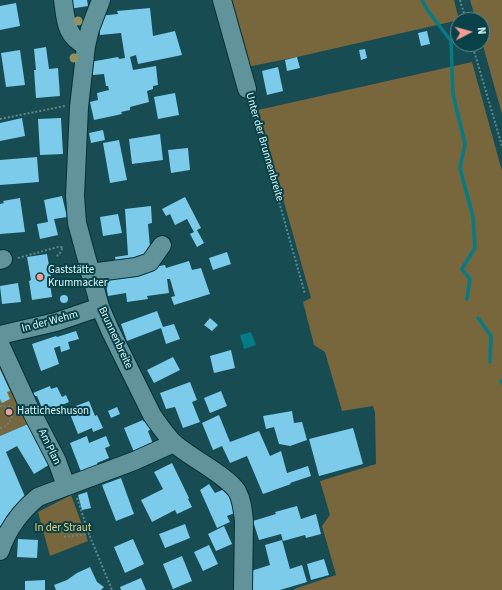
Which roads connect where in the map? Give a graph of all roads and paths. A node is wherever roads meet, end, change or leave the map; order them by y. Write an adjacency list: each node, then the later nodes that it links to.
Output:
1 (63, 0): 6 (street)
2 (101, 0): 6 (street, Brunnenbreite)
3 (222, 0): 8 (street, Unter der Brunnenbreite)
4 (460, 0): 5 (path)
5 (464, 12)
6 (86, 46): 15 (street, Brunnenbreite)
7 (474, 52): 11 (path)
8 (247, 89): 16 (path, Unter der Brunnenbreite)
9 (68, 105): 10 (path)
10 (0, 119)
11 (502, 146)
12 (162, 245): 15 (street)
13 (56, 256): 14 (path)
14 (1, 260)
15 (90, 273): 17 (street, Brunnenbreite)
16 (305, 294)
17 (100, 307): 18 (street, In der Wehm); 22 (street, Brunnenbreite)
18 (0, 335)
19 (0, 344): 23 (street, Am Plan)
20 (13, 408): 21 (path)
21 (0, 428)
22 (174, 443): 23 (street); 28 (street, Brunnenbreite)
23 (69, 485): 24 (path); 26 (street)
24 (89, 534): 25 (path); 27 (path)
25 (64, 538)
26 (0, 551)
27 (112, 590)
28 (243, 590)

